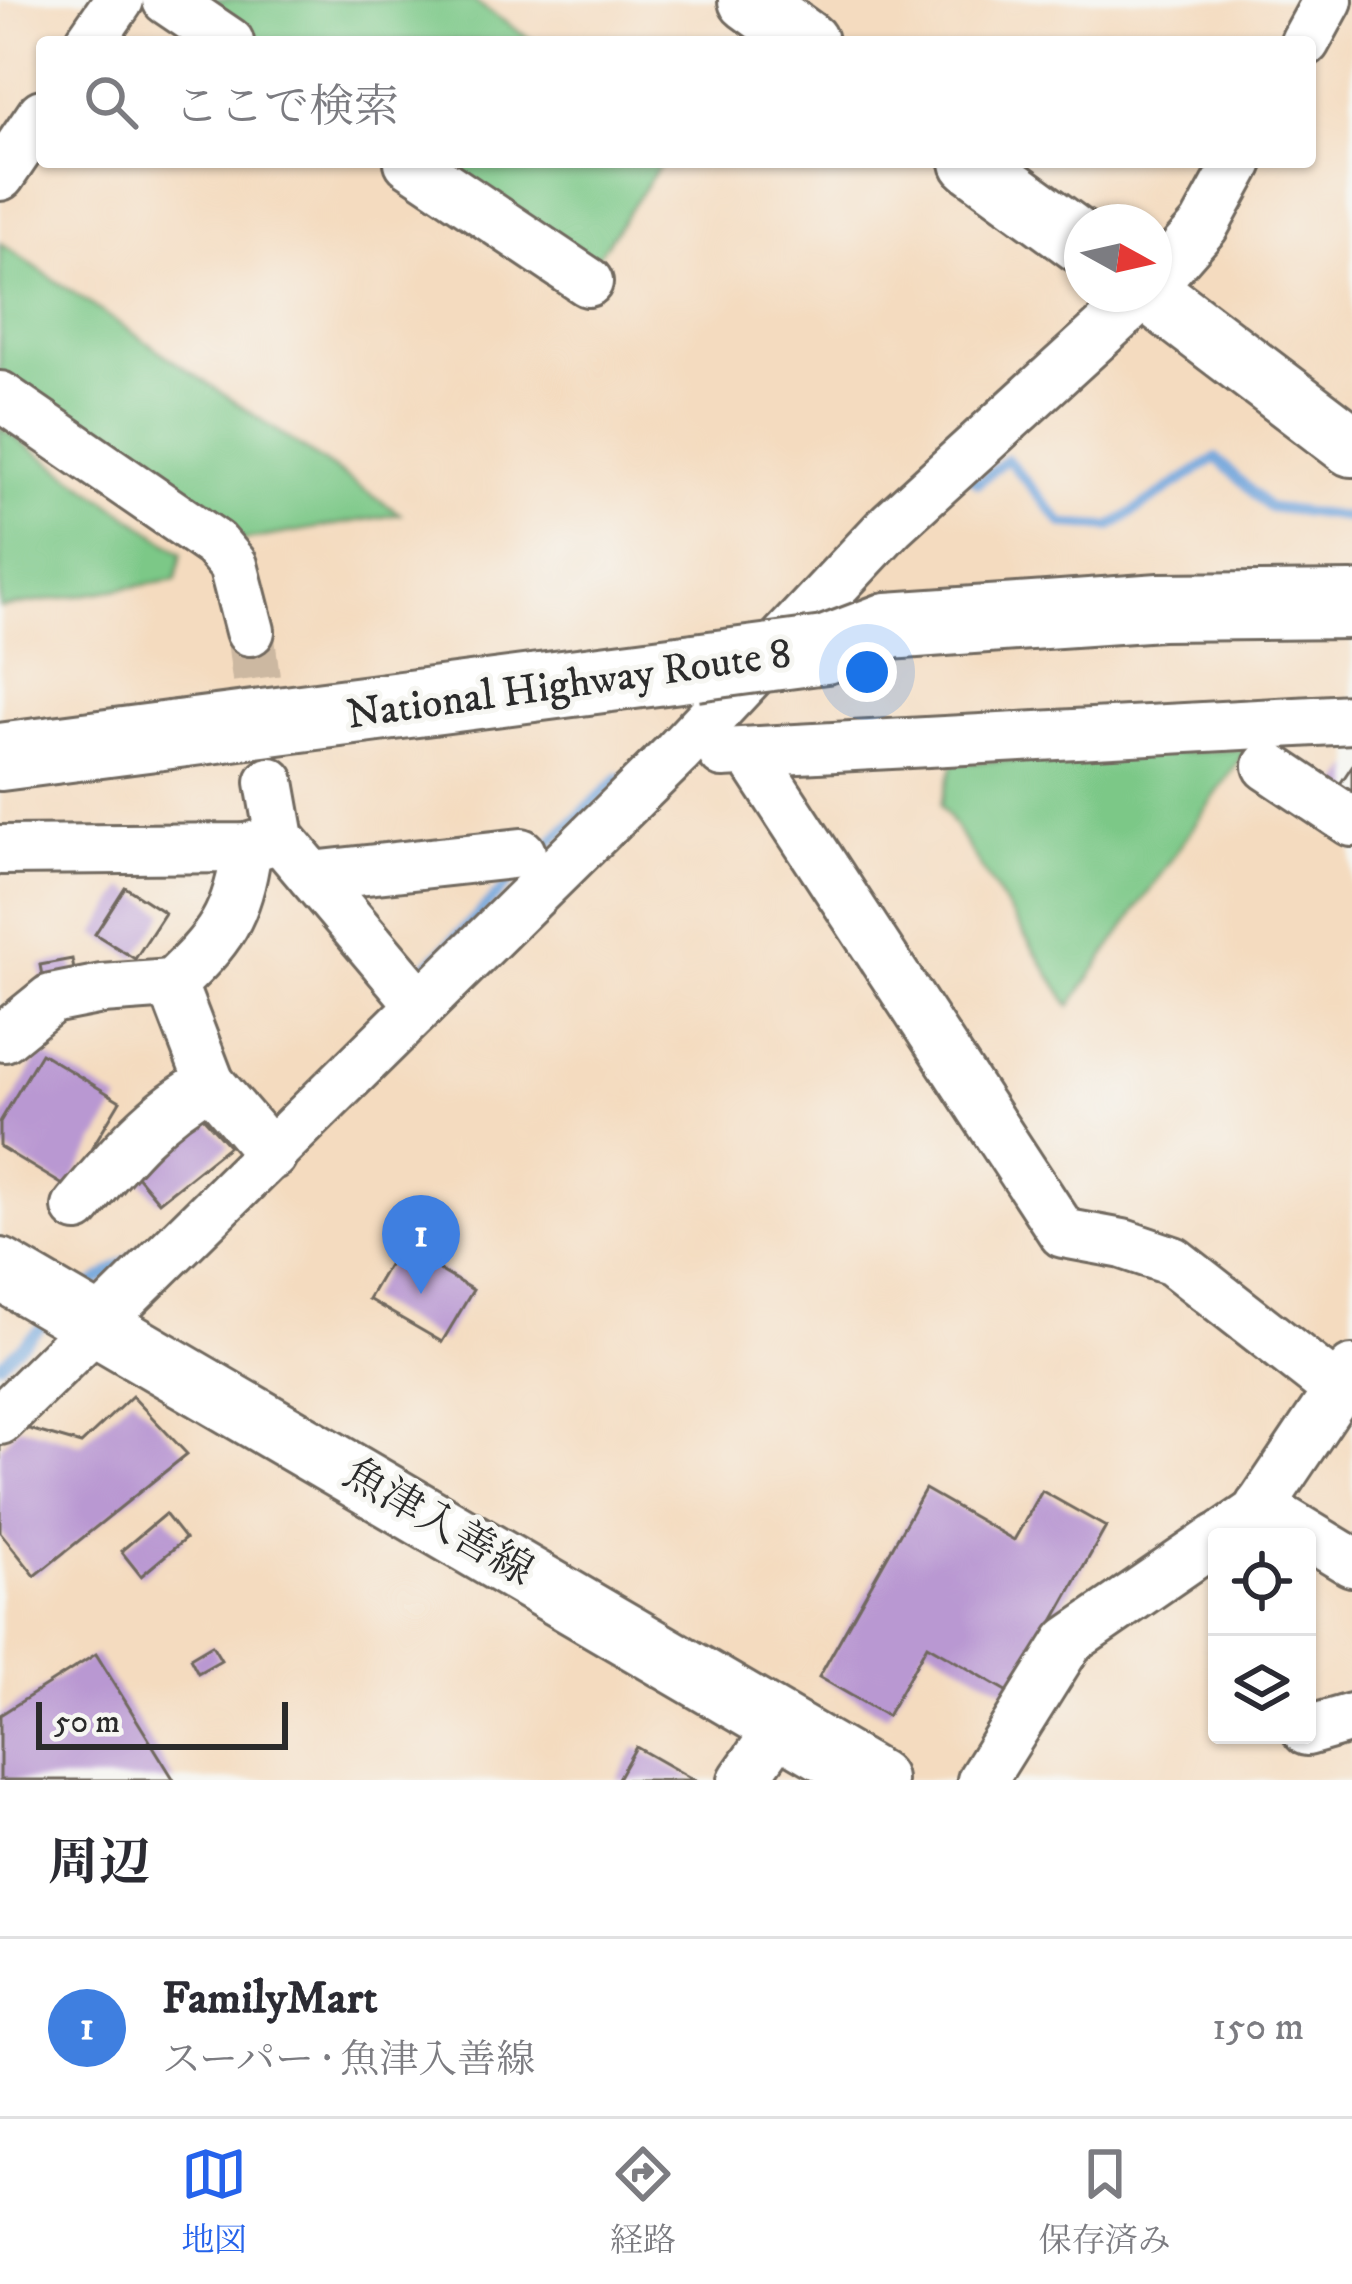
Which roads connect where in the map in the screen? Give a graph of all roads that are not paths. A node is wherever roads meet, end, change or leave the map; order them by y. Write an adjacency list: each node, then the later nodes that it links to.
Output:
1 (118, 0): 5 (street)
2 (167, 0): 6 (street)
3 (749, 0): 7 (main road)
4 (1328, 0): 8 (street)
5 (94, 36)
6 (221, 36)
7 (799, 36)
8 (1308, 36)
9 (36, 123): 13 (street)
10 (418, 168): 16 (street)
11 (979, 168): 14 (main road)
12 (1236, 168): 15 (street)
13 (0, 176)
14 (1064, 230)
15 (1172, 262)
16 (588, 282)
17 (1128, 312): 27 (street)
18 (1172, 312): 20 (main road)
19 (0, 396): 22 (street)
20 (1352, 446)
21 (1352, 605): 23 (highway, National Highway Route 8)
22 (250, 631)
23 (695, 650): 24 (highway, National Highway Route 8); 28 (highway, National Highway Route 8)
24 (0, 714)
25 (1352, 719): 26 (street)
26 (749, 752): 27 (street); 44 (street)
27 (676, 753): 37 (street)
28 (0, 757)
29 (1268, 766): 31 (street)
30 (270, 782): 32 (street)
31 (1352, 822)
32 (263, 843): 33 (street); 35 (street); 36 (street)
33 (0, 850)
34 (521, 853): 35 (street)
35 (312, 876): 37 (street)
36 (172, 984): 38 (street); 39 (street)
37 (421, 1005): 40 (street)
38 (4, 1037)
39 (210, 1083): 40 (street); 41 (street)
40 (272, 1155): 43 (street)
41 (77, 1207)
42 (0, 1269): 43 (main road, 魚津入善線)
43 (97, 1325): 45 (street); 51 (main road, 魚津入善線)
44 (1345, 1380): 46 (street)
45 (0, 1420)
46 (1260, 1506): 47 (street); 49 (street)
47 (1232, 1528)
48 (1208, 1546): 55 (street)
49 (1352, 1562)
50 (1352, 1718): 52 (street)
51 (781, 1726): 53 (street); 54 (main road, 魚津入善線)
52 (1316, 1728)
53 (743, 1780)
54 (874, 1780)
55 (982, 1780)

